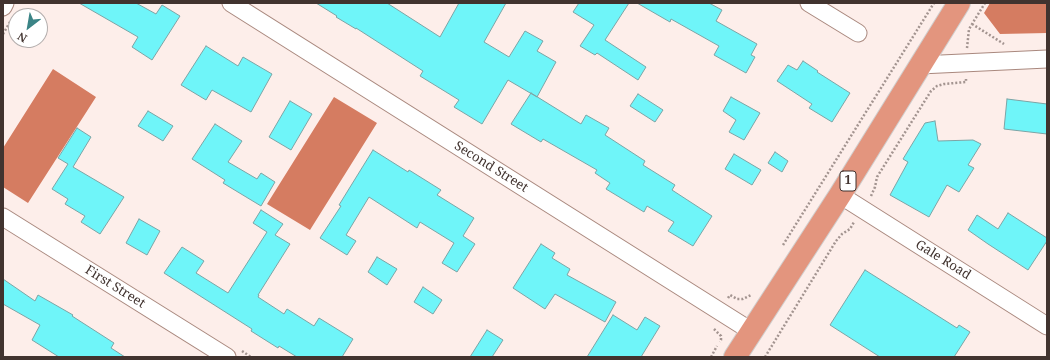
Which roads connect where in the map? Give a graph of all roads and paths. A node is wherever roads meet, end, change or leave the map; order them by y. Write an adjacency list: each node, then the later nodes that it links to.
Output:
1 (5, 3): 7 (street)
2 (231, 3): 24 (street, Second Street)
3 (809, 3): 9 (street)
4 (934, 3): 19 (path)
5 (959, 3): 13 (highway, 1)
6 (985, 3): 8 (path)
7 (3, 7)
8 (972, 24): 10 (path); 11 (path)
9 (858, 33)
10 (1007, 46)
11 (967, 49)
12 (1047, 59): 13 (street)
13 (920, 65): 16 (highway, 1)
14 (966, 76): 15 (path)
15 (872, 194)
16 (840, 195): 23 (street, Gale Road); 24 (highway, 1)
17 (3, 217): 25 (street, First Street)
18 (853, 223): 28 (path)
19 (779, 250)
20 (754, 290): 21 (path)
21 (730, 295)
22 (712, 324): 26 (path)
23 (1047, 326)
24 (751, 331): 27 (highway, 1)
25 (227, 357)
26 (711, 357)
27 (735, 357)
28 (765, 357)

